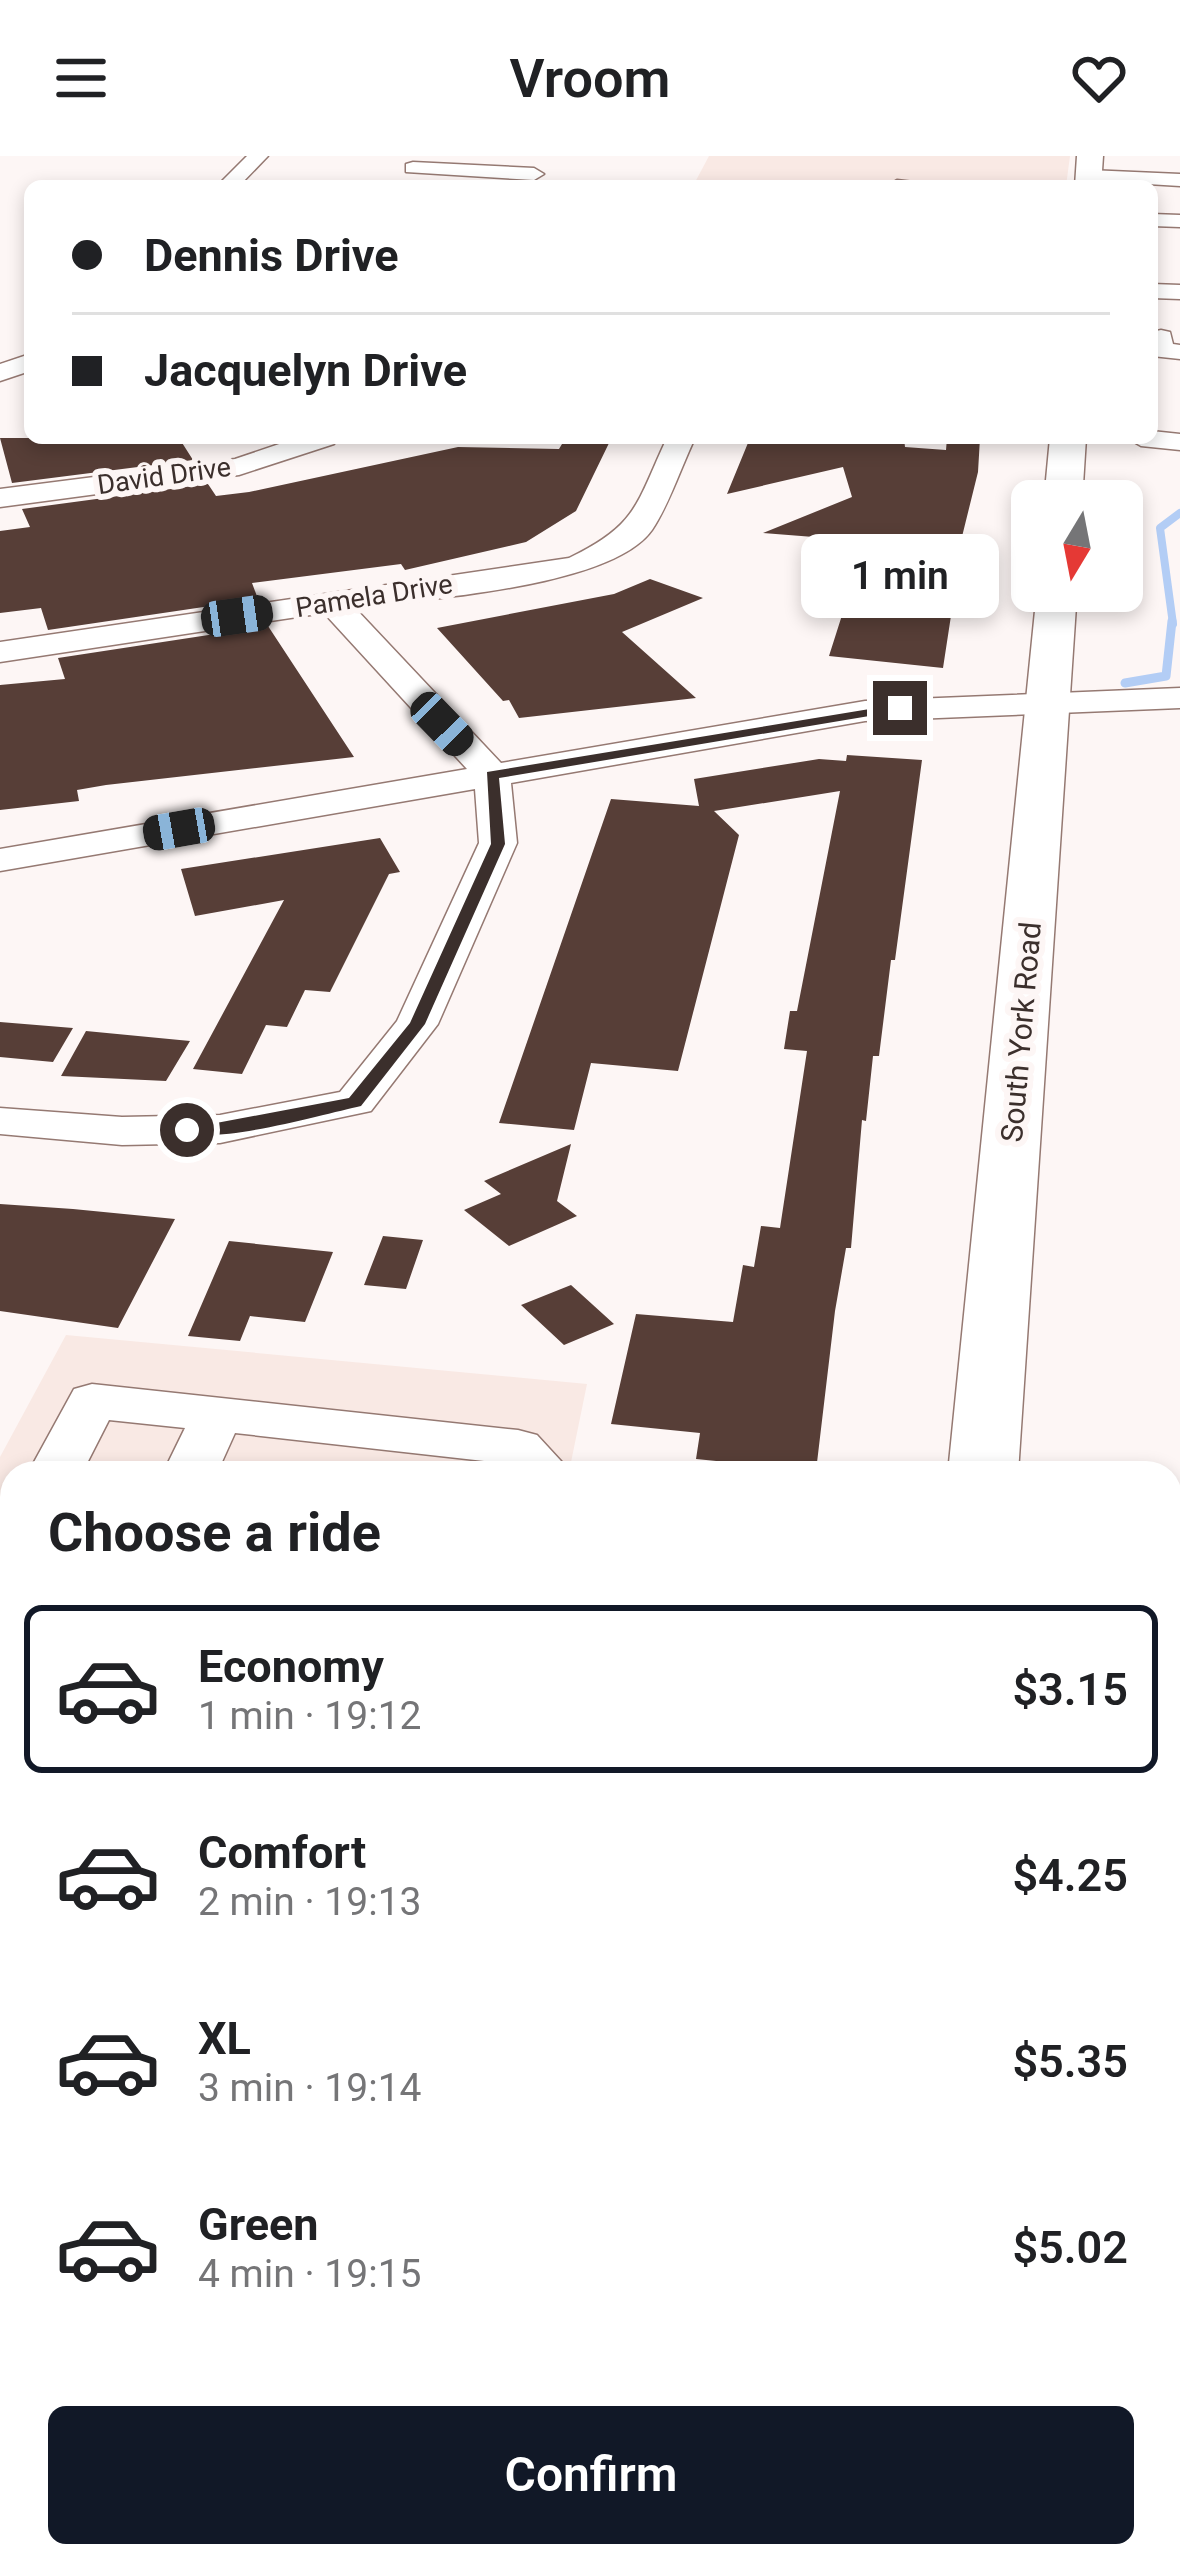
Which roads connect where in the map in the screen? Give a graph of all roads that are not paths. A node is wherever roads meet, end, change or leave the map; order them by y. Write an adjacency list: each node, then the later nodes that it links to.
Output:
1 (258, 156): 5 (street)
2 (549, 156): 6 (street)
3 (418, 162): 6 (street)
4 (1089, 173): 7 (street)
5 (233, 180)
6 (529, 180)
7 (1180, 180)
8 (306, 444): 12 (street, David Drive)
9 (678, 444): 13 (street, Pamela Drive)
10 (1068, 444): 11 (main road)
11 (1065, 480)
12 (0, 497)
13 (332, 603): 15 (street, Pamela Drive); 18 (street)
14 (1056, 612): 17 (main road, South York Road)
15 (0, 652)
16 (1180, 698): 17 (street)
17 (1049, 704): 18 (street); 25 (main road, South York Road)
18 (492, 775): 19 (street); 20 (street)
19 (0, 860)
20 (0, 1121)
21 (217, 1415): 22 (street); 23 (street); 24 (street)
22 (62, 1461)
23 (196, 1461)
24 (528, 1461)
25 (983, 1461)

